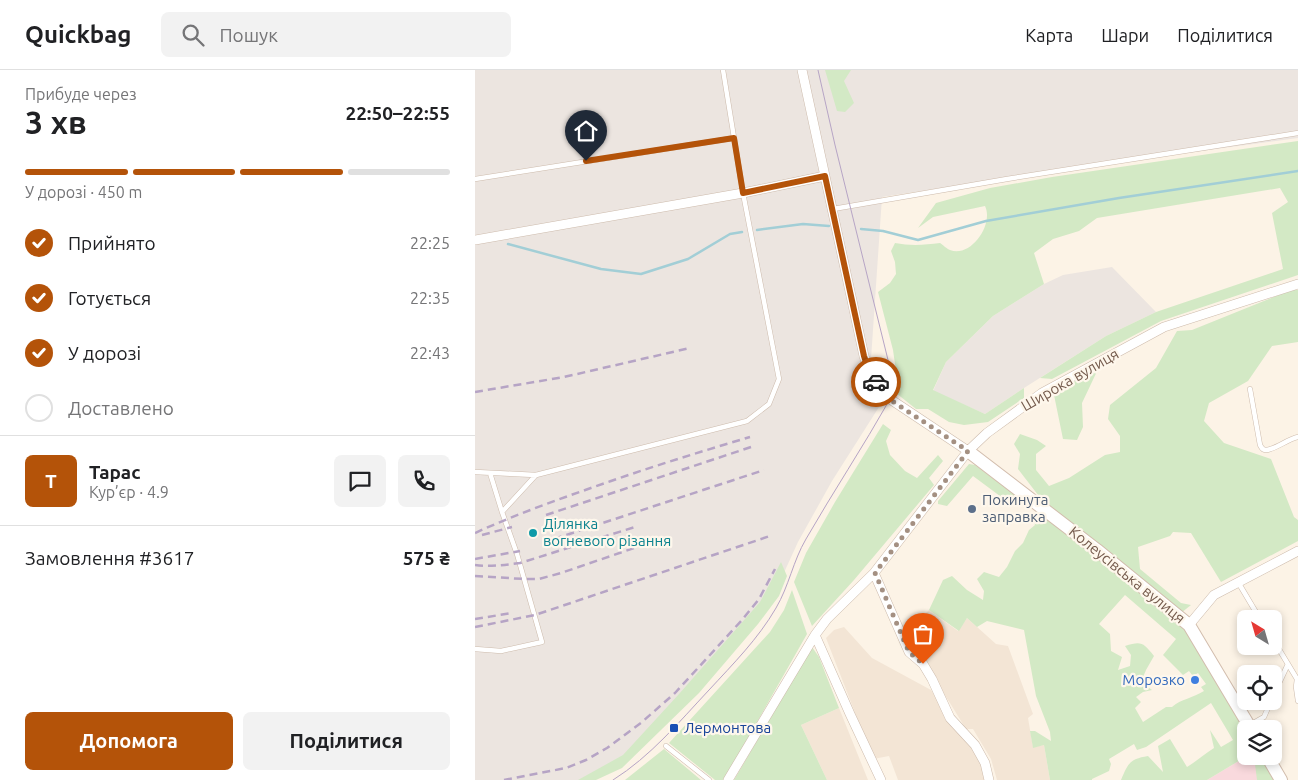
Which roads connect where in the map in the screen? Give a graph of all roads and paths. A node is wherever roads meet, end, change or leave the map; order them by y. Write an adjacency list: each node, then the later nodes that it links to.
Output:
1 (723, 70): 4 (lane)
2 (802, 70): 5 (street)
3 (1298, 133): 8 (lane)
4 (734, 138): 6 (lane); 7 (lane)
5 (825, 176): 7 (street); 8 (street)
6 (475, 179)
7 (743, 193): 9 (street); 16 (lane)
8 (833, 209): 13 (street)
9 (475, 240)
10 (1298, 284): 13 (street, Широка вулиця)
11 (1250, 389): 12 (lane)
12 (1298, 437)
13 (968, 451): 19 (street, Широка вулиця); 22 (street, Колеусівська вулиця)
14 (475, 472): 15 (lane)
15 (490, 473): 16 (lane); 17 (lane)
16 (536, 475): 17 (lane)
17 (502, 512): 24 (lane)
18 (1298, 551): 20 (street)
19 (875, 573): 23 (street, Широка вулиця); 37 (street)
20 (1238, 582): 21 (lane); 22 (street)
21 (1255, 610)
22 (1189, 625): 30 (street, Колеусівська вулиця)
23 (815, 635): 35 (street, Широка вулиця); 36 (street)
24 (475, 649)
25 (1283, 655): 26 (lane)
26 (1288, 664): 27 (lane); 28 (lane)
27 (1282, 677)
28 (1298, 701)
29 (1267, 710): 31 (lane)
30 (1246, 720)
31 (1260, 720)
32 (666, 746): 34 (lane)
33 (1272, 765): 38 (street)
34 (709, 780)
35 (728, 780)
36 (881, 780)
37 (989, 780)
38 (1281, 780)

